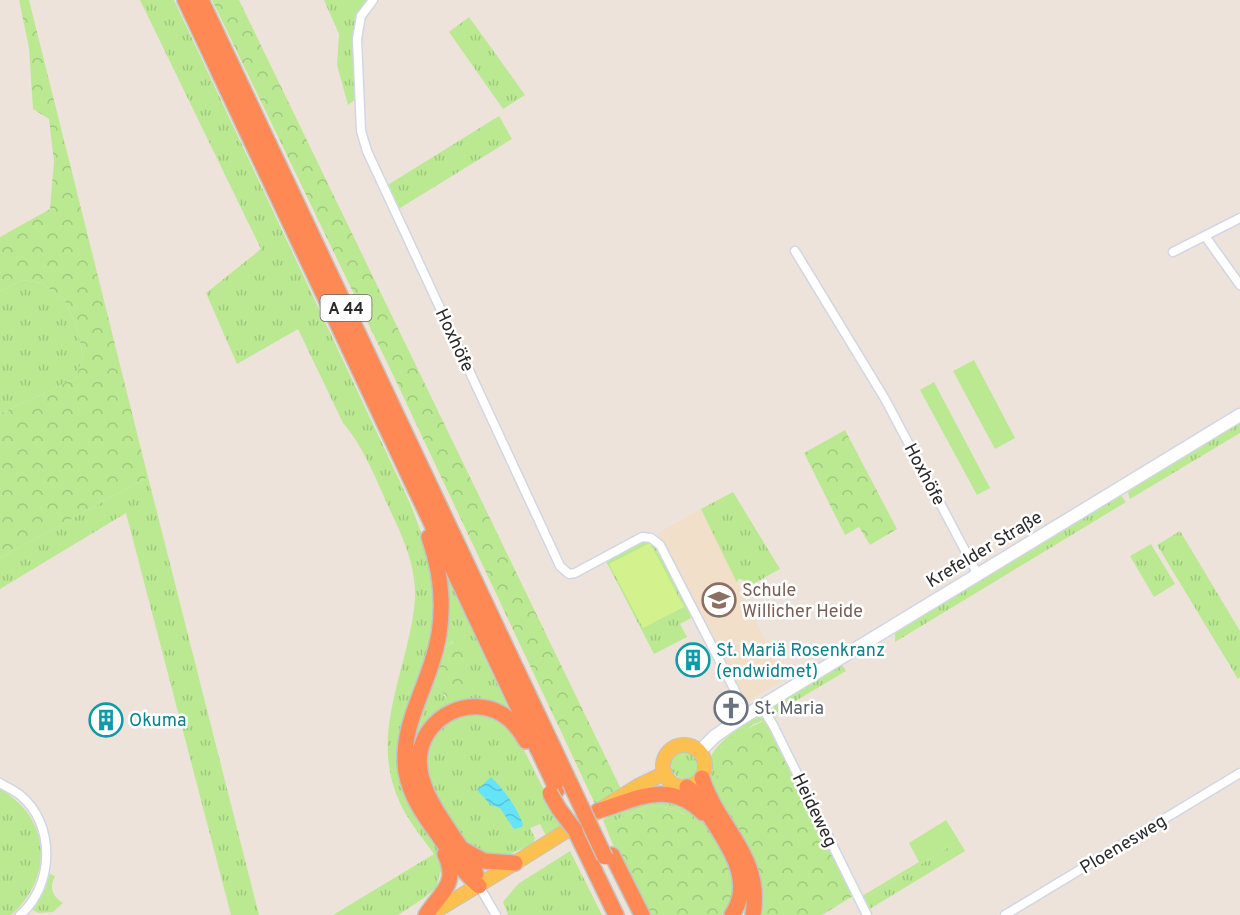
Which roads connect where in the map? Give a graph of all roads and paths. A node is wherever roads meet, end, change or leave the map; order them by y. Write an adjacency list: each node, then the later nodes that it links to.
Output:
1 (185, 0): 10 (highway, A 44)
2 (201, 0): 19 (highway, A 44)
3 (373, 0): 13 (street, Hoxhöfe)
4 (1240, 218): 5 (street)
5 (1205, 236): 7 (street); 8 (street)
6 (795, 251): 11 (street, Hoxhöfe)
7 (1173, 252)
8 (1240, 285)
9 (1240, 416): 11 (main road, Krefelder Straße)
10 (410, 477): 19 (highway, A 44); 22 (highway)
11 (978, 574): 12 (main road, Krefelder Straße)
12 (761, 706): 13 (main road, Krefelder Straße); 36 (street, Heideweg)
13 (747, 714): 14 (main road, Krefelder Straße)
14 (700, 751): 15 (main road); 17 (main road)
15 (665, 773): 20 (main road); 21 (main road)
16 (1240, 773): 37 (street, Ploenesweg)
17 (702, 778): 20 (main road); 35 (highway)
18 (0, 783): 28 (street)
19 (563, 787): 24 (highway); 25 (highway, A 44, bridge); 25 (highway, A 44, bridge)
20 (687, 787): 23 (highway)
21 (598, 811): 23 (highway); 26 (main road)
22 (434, 829): 27 (highway); 29 (highway)
23 (722, 837): 34 (highway)
24 (461, 848): 26 (highway); 27 (highway)
25 (603, 859): 31 (highway, A 44); 32 (highway, A 44); 33 (highway)
26 (515, 863): 27 (main road)
27 (479, 886): 29 (main road); 30 (street)
28 (20, 915)
29 (427, 915)
30 (496, 915)
31 (616, 915)
32 (632, 915)
33 (642, 915)
34 (732, 915)
35 (753, 915)
36 (867, 915)
37 (1005, 915)

